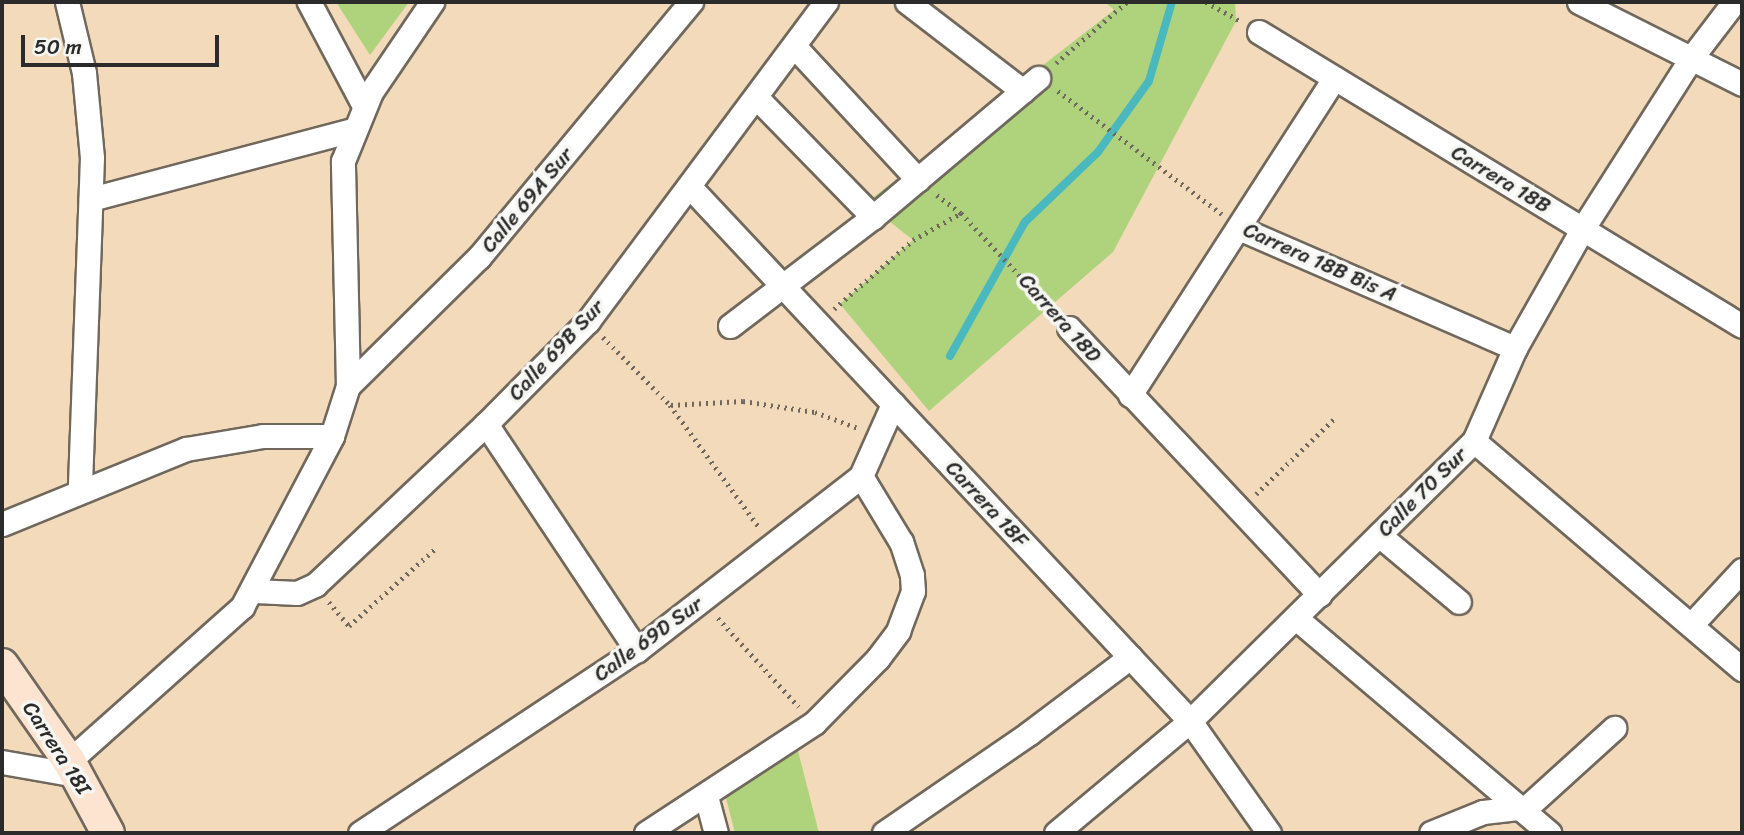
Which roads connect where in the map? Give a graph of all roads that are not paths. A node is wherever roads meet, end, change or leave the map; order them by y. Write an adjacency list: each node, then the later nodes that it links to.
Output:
1 (67, 2): 19 (street)
2 (309, 2): 15 (street)
3 (432, 2): 15 (street)
4 (691, 2): 28 (street, Calle 69A Sur)
5 (826, 2): 10 (street, Calle 69B Sur)
6 (907, 2): 17 (street)
7 (1579, 2): 11 (street)
8 (1734, 2): 11 (street, Calle 70 Sur)
9 (1259, 32): 12 (street, Carrera 18B)
10 (795, 47): 14 (street, Calle 69B Sur); 17 (street)
11 (1692, 57): 13 (street); 21 (street, Calle 70 Sur)
12 (1334, 78): 21 (street, Carrera 18B); 22 (street)
13 (1742, 84)
14 (756, 97): 18 (street, Calle 69B Sur); 20 (street)
15 (364, 106): 16 (street)
16 (352, 130): 19 (street); 28 (street)
17 (918, 180): 20 (street)
18 (690, 187): 23 (street, Carrera 18F); 31 (street, Calle 69B Sur)
19 (91, 199): 35 (street)
20 (873, 217): 23 (street)
21 (1583, 228): 25 (street, Carrera 18B); 27 (street, Calle 70 Sur)
22 (1241, 229): 27 (street, Carrera 18B Bis A); 29 (street)
23 (784, 286): 24 (street); 30 (street, Carrera 18F)
24 (730, 326)
25 (1742, 326)
26 (1069, 328): 29 (street, Carrera 18D)
27 (1515, 348): 33 (street, Calle 70 Sur)
28 (348, 386): 32 (street)
29 (1130, 396): 40 (street, Carrera 18D)
30 (893, 404): 34 (street); 45 (street, Carrera 18F)
31 (486, 424): 39 (street, Calle 69B Sur); 44 (street)
32 (332, 436): 35 (street); 39 (street)
33 (1474, 441): 37 (street, Calle 70 Sur); 43 (street)
34 (861, 476): 44 (street, Calle 69D Sur); 52 (street)
35 (80, 489): 36 (street)
36 (2, 524)
37 (1379, 535): 40 (street, Calle 70 Sur); 41 (street)
38 (1742, 570): 43 (street)
39 (254, 591): 51 (street)
40 (1320, 595): 42 (street, Calle 70 Sur)
41 (1458, 602)
42 (1297, 619): 48 (street, Calle 70 Sur); 53 (street)
43 (1691, 625): 47 (street)
44 (637, 650): 56 (street, Calle 69D Sur)
45 (1130, 657): 48 (street, Carrera 18F); 54 (street)
46 (2, 665): 51 (street, Carrera 18I)
47 (1742, 669)
48 (1191, 721): 59 (street, Calle 70 Sur); 60 (street, Carrera 18F)
49 (1614, 728): 53 (street)
50 (2, 762): 51 (street)
51 (73, 768): 55 (street, Carrera 18I)
52 (706, 796): 57 (street); 58 (street)
53 (1519, 808): 61 (street); 62 (street)
54 (888, 832)
55 (108, 833)
56 (360, 833)
57 (646, 833)
58 (716, 833)
59 (1056, 833)
60 (1269, 833)
61 (1431, 833)
62 (1549, 833)

